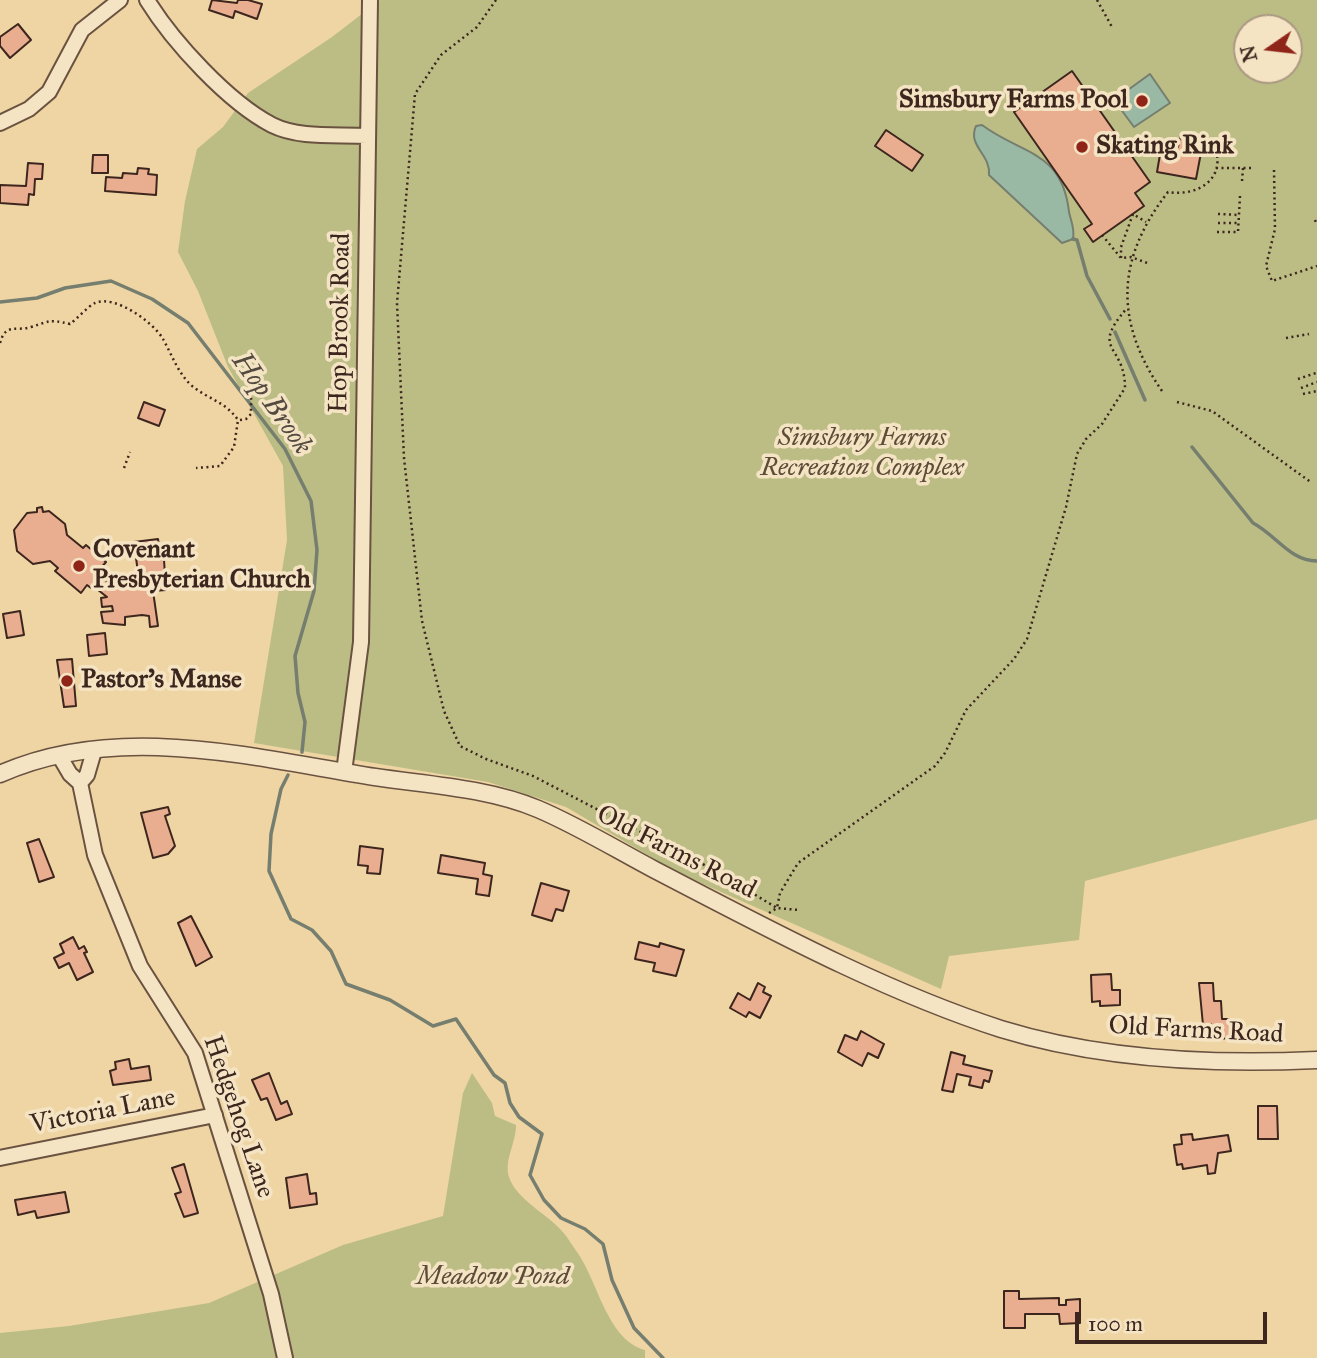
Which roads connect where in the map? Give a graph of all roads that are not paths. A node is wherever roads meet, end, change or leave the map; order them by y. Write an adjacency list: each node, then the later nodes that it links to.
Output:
1 (120, 0): 4 (street)
2 (147, 0): 5 (street)
3 (370, 0): 5 (street, Hop Brook Road)
4 (0, 123)
5 (368, 136): 8 (street, Hop Brook Road)
6 (94, 751): 7 (street, Old Farms Road); 8 (street, Old Farms Road); 10 (street)
7 (60, 757): 9 (street, Old Farms Road); 10 (street, Hedgehog Lane)
8 (344, 772): 11 (street, Old Farms Road)
9 (0, 774)
10 (80, 783): 12 (street, Hedgehog Lane)
11 (1317, 1060)
12 (215, 1115): 13 (street, Victoria Lane); 14 (street, Hedgehog Lane)
13 (0, 1158)
14 (285, 1358)

